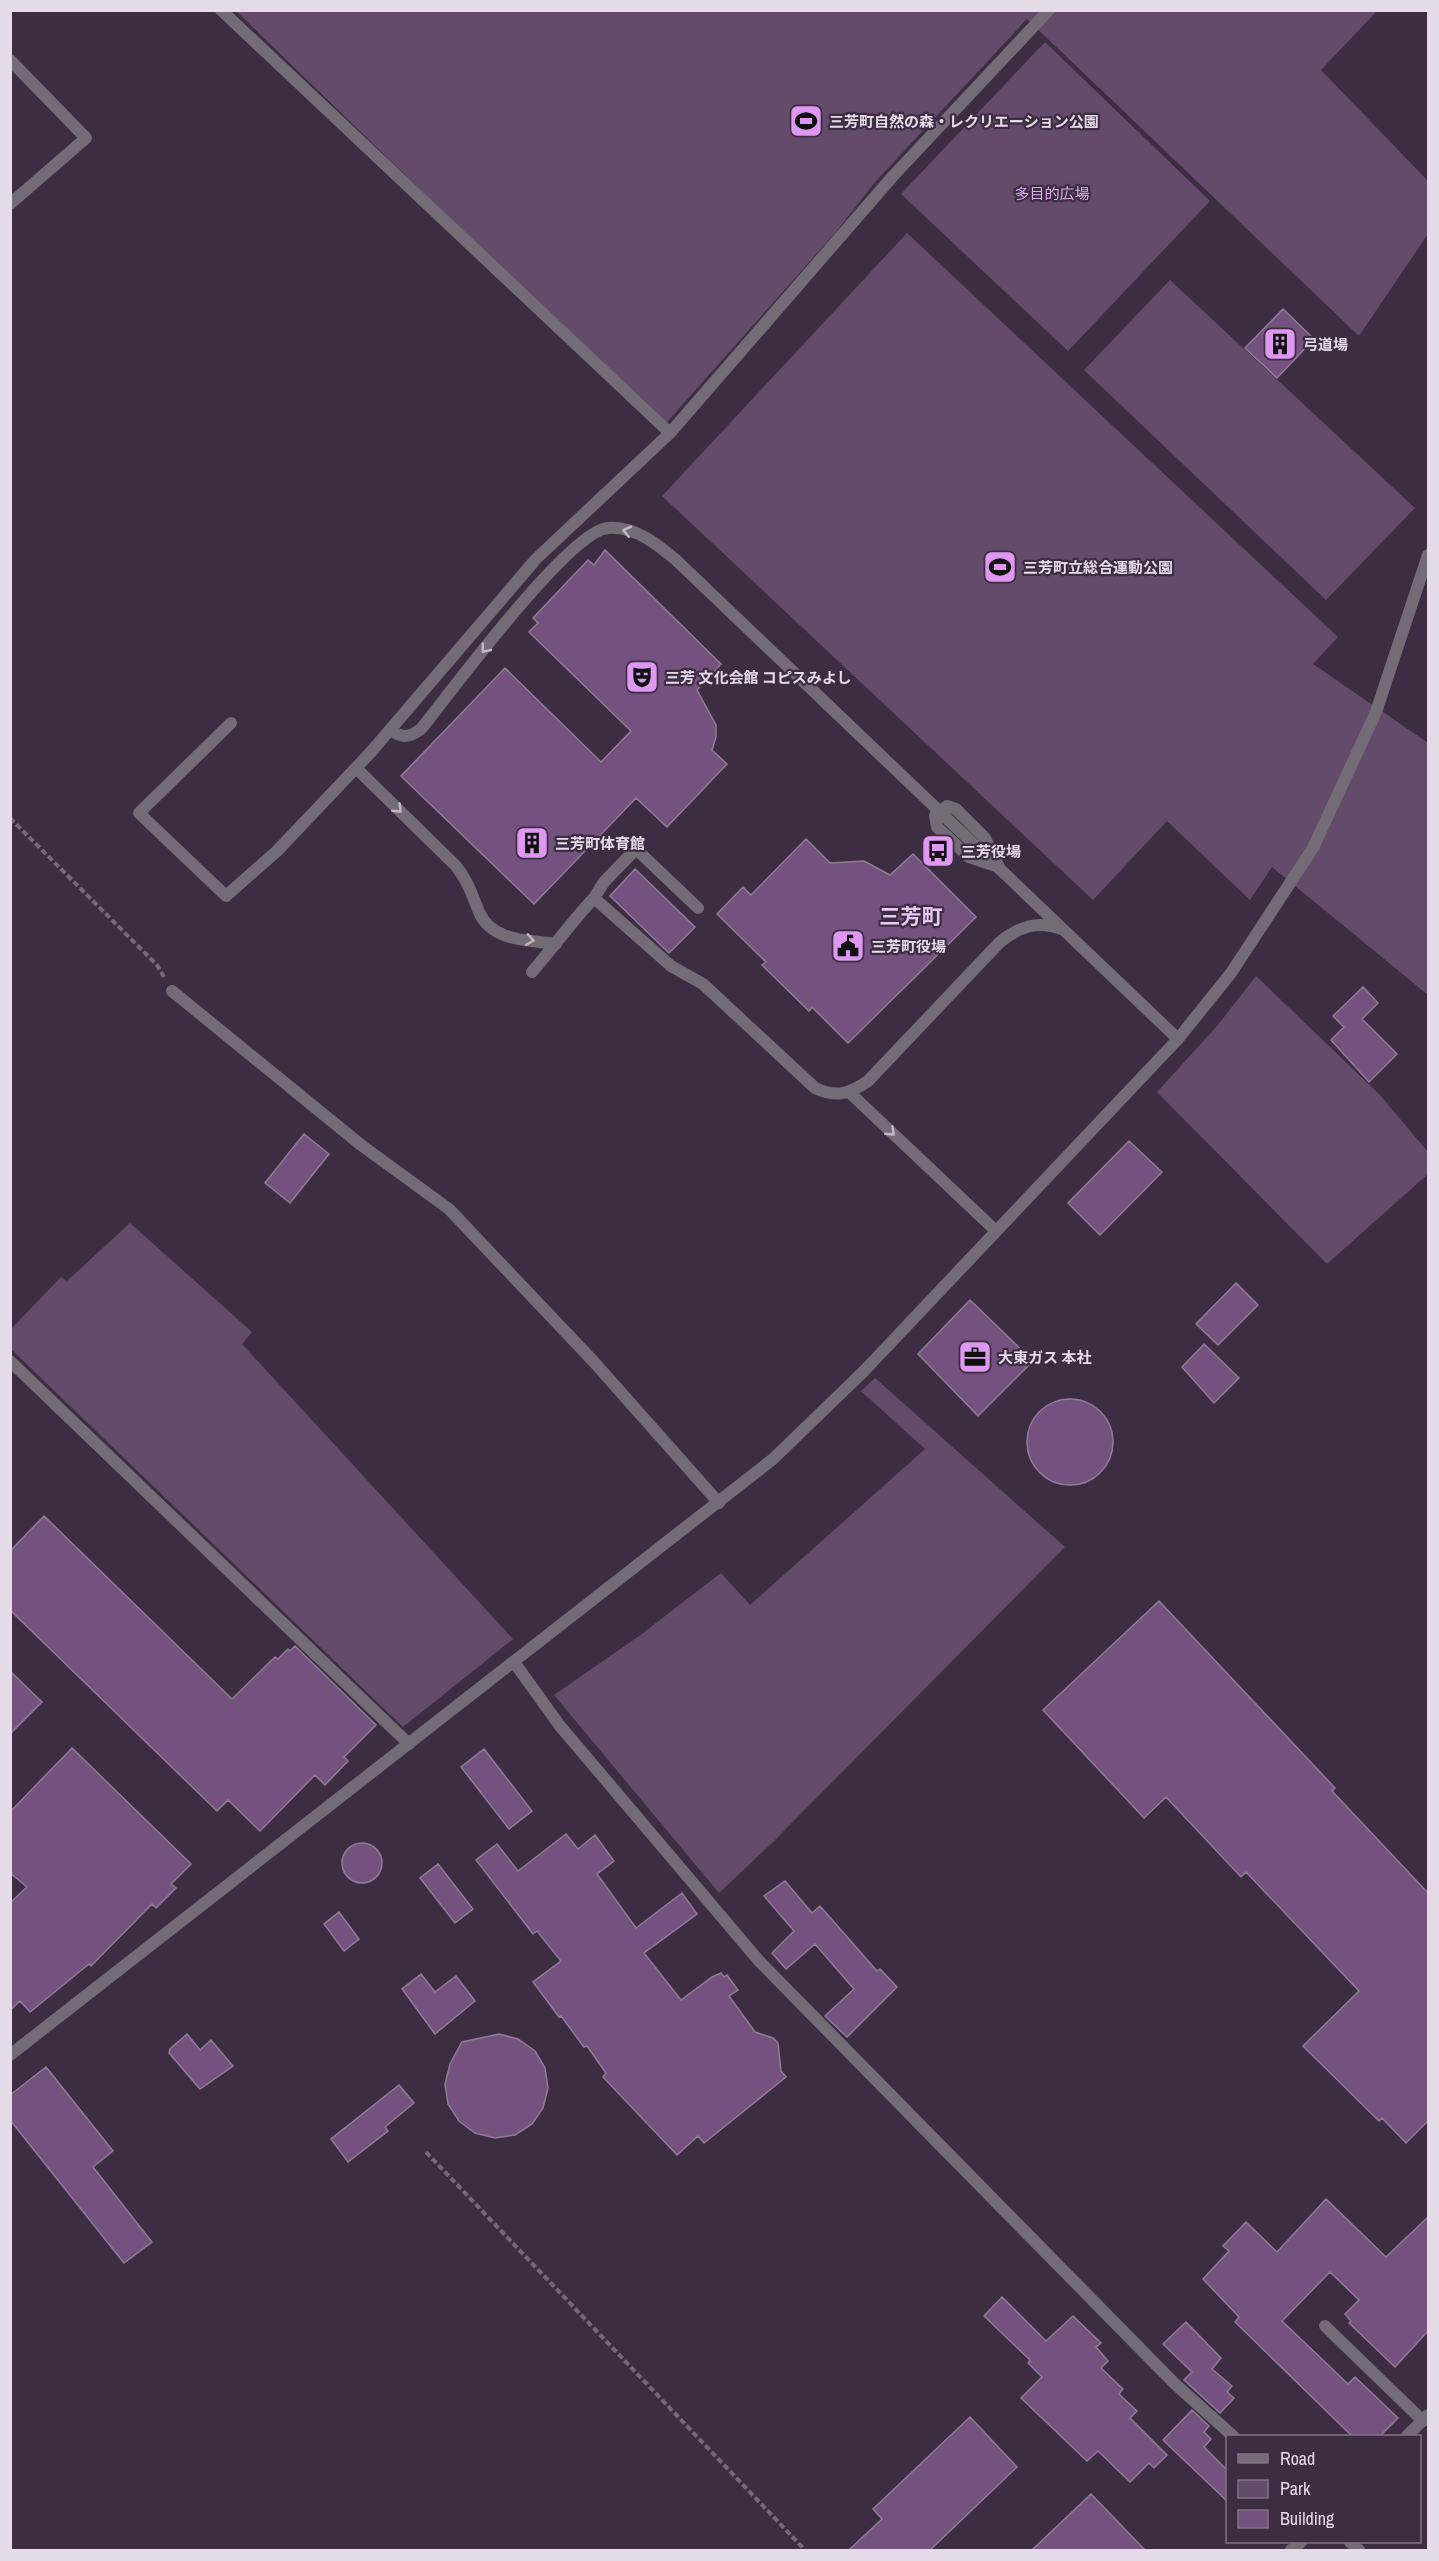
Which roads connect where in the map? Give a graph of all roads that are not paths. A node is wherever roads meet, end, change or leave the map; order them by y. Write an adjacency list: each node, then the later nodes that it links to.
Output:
1 (221, 10): 5 (street)
2 (1049, 10): 5 (street)
3 (10, 60): 4 (street)
4 (10, 204)
5 (670, 433): 8 (street)
6 (1428, 555): 16 (street)
7 (231, 723): 9 (street)
8 (390, 730): 9 (street); 12 (street, one-way to 8)
9 (356, 768): 13 (street, one-way to 13)
10 (594, 898): 11 (street); 13 (street); 17 (street)
11 (698, 908)
12 (1065, 931): 16 (street); 17 (street)
13 (556, 944): 14 (street)
14 (532, 972)
15 (172, 991): 20 (street)
16 (1178, 1039): 18 (street)
17 (849, 1092): 18 (street, one-way to 18)
18 (996, 1231): 20 (street)
19 (10, 1361): 22 (street)
20 (719, 1503): 21 (street)
21 (514, 1662): 22 (street); 26 (street)
22 (409, 1744): 23 (street)
23 (10, 2055)
24 (1325, 2326): 25 (street)
25 (1426, 2418): 27 (street)
26 (1232, 2435)
27 (1408, 2435)

